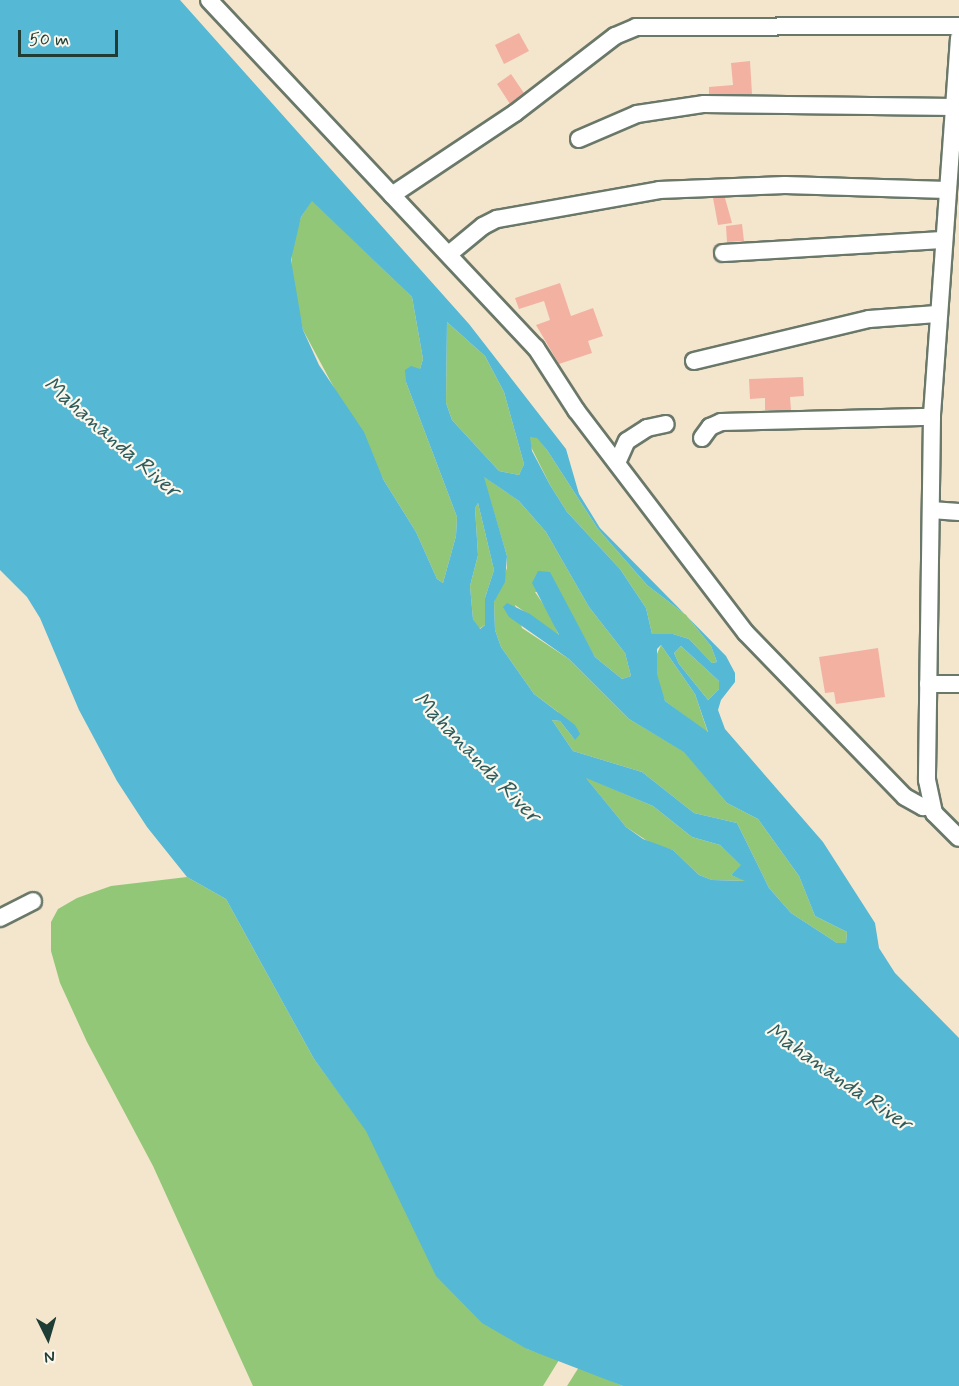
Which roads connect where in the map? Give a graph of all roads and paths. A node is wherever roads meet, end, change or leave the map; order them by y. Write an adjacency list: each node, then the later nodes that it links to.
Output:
1 (209, 0): 7 (street)
2 (959, 26): 7 (street)
3 (959, 38): 4 (street)
4 (954, 107): 5 (street); 6 (street)
5 (579, 139)
6 (947, 190): 8 (street); 10 (street)
7 (392, 195): 10 (street)
8 (943, 240): 9 (street); 11 (street)
9 (723, 253)
10 (449, 254): 16 (street)
11 (937, 314): 12 (street); 13 (street)
12 (694, 361)
13 (932, 417): 15 (street); 17 (street)
14 (666, 423): 16 (street)
15 (702, 438)
16 (617, 463): 21 (street)
17 (931, 510): 18 (street); 19 (street)
18 (959, 512)
19 (928, 684): 20 (street); 21 (street)
20 (959, 684)
21 (931, 806): 22 (street)
22 (959, 838)
23 (33, 901): 24 (street)
24 (0, 918)

